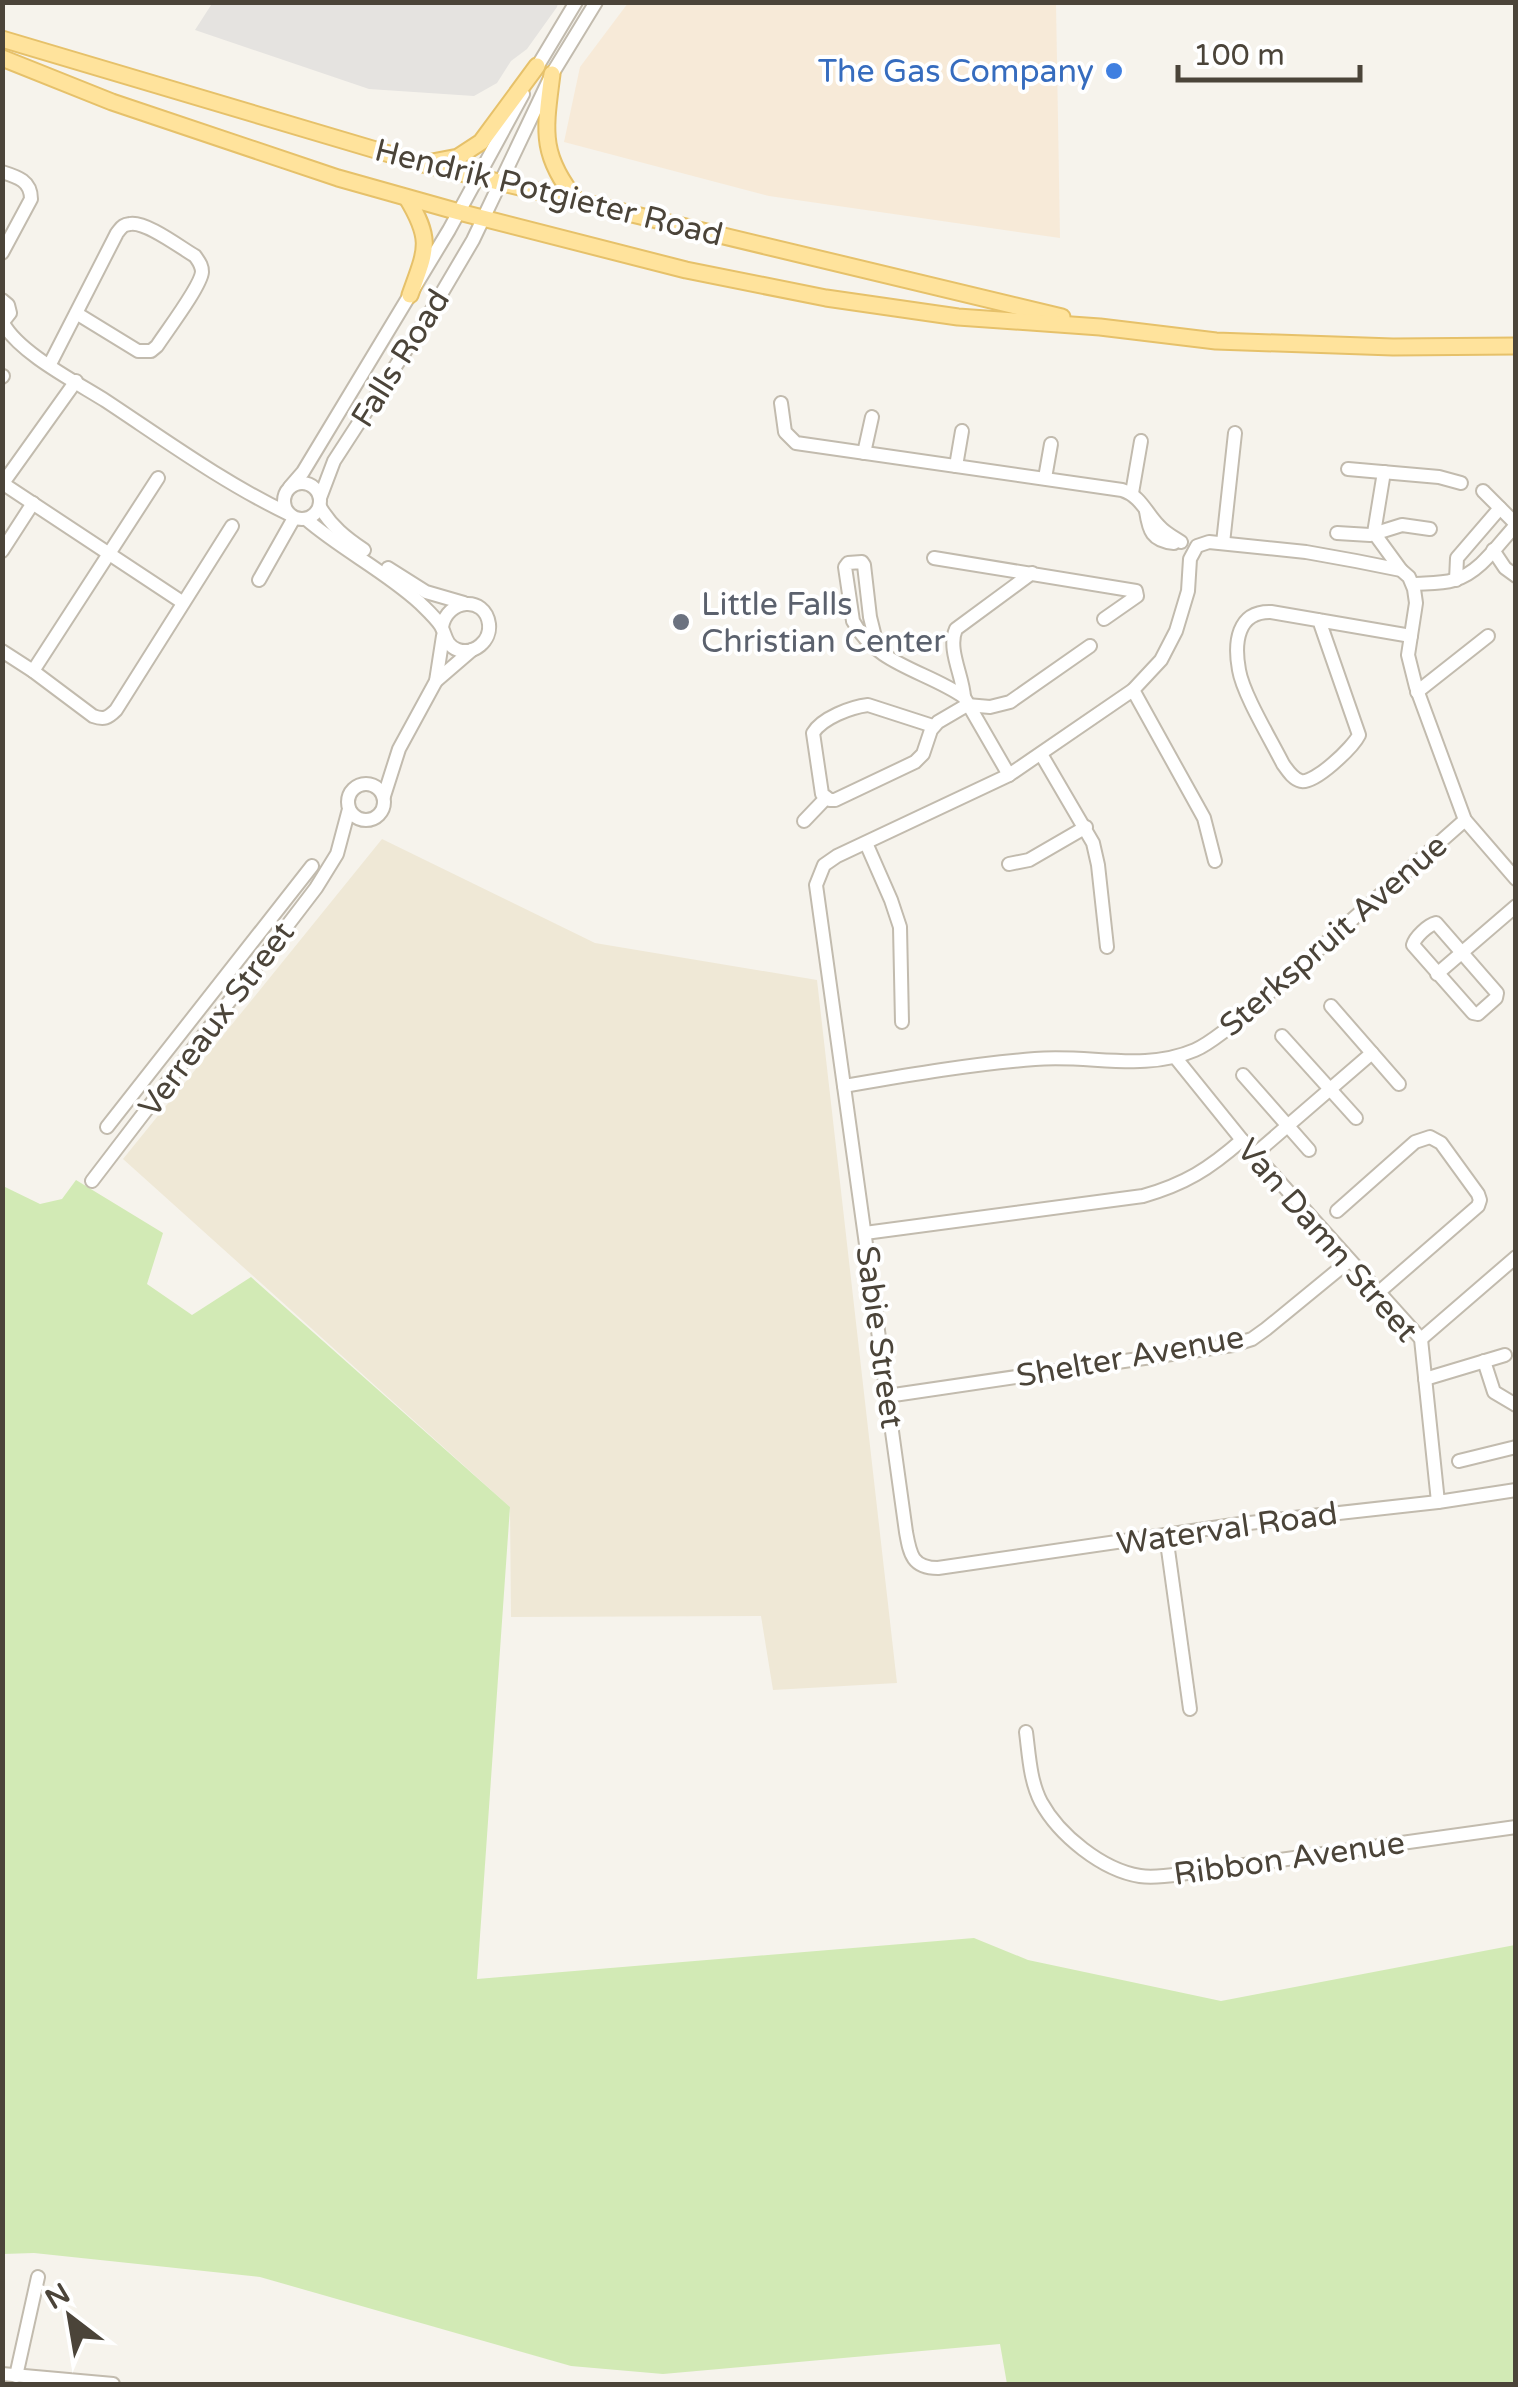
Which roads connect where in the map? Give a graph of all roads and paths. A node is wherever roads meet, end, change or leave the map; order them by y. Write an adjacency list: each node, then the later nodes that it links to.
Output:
1 (576, 2): 5 (street)
2 (596, 2): 5 (street)
3 (2, 38): 6 (main road, Hendrik Potgieter Road)
4 (2, 58): 10 (main road, Hendrik Potgieter Road)
5 (544, 70): 6 (main road); 8 (street, Falls Road); 9 (street, Falls Road); 11 (main road)
6 (424, 164): 8 (main road, Hendrik Potgieter Road)
7 (2, 172): 14 (street)
8 (480, 178): 9 (main road, Hendrik Potgieter Road); 12 (street, Falls Road)
9 (501, 183): 11 (main road, Hendrik Potgieter Road); 13 (street, Falls Road)
10 (407, 198): 12 (main road, Hendrik Potgieter Road); 15 (main road)
11 (576, 201): 19 (main road, Hendrik Potgieter Road)
12 (458, 212): 13 (main road, Hendrik Potgieter Road); 15 (street, Falls Road)
13 (484, 218): 19 (main road, Hendrik Potgieter Road); 25 (street, Falls Road)
14 (2, 254)
15 (410, 295): 23 (street, Falls Road)
16 (2, 300): 18 (street)
17 (76, 313): 17 (street); 21 (street)
18 (3, 323): 21 (street)
19 (1100, 327): 20 (main road, Hendrik Potgieter Road)
20 (1516, 346)
21 (50, 364): 22 (street)
22 (76, 381): 37 (street); 41 (street)
23 (351, 394): 25 (street); 39 (street, Falls Road)
24 (781, 404): 31 (street)
25 (370, 405): 44 (street, Falls Road)
26 (872, 417): 31 (street)
27 (962, 431): 32 (street)
28 (1235, 433): 52 (street)
29 (1140, 441): 42 (street)
30 (1051, 444): 36 (street)
31 (864, 453): 32 (street)
32 (956, 466): 36 (street)
33 (1348, 469): 34 (street)
34 (1384, 472): 38 (street); 51 (street)
35 (158, 478): 56 (street)
36 (1044, 478): 42 (street)
37 (2, 483): 43 (street)
38 (1460, 483)
39 (288, 490): 41 (street); 44 (street); 46 (street)
40 (1483, 491): 45 (street)
41 (248, 492): 46 (street)
42 (1132, 493): 55 (street)
43 (33, 503): 54 (street); 56 (street)
44 (320, 503): 46 (street); 65 (street)
45 (1500, 508): 47 (street); 62 (street)
46 (296, 517): 61 (street); 68 (street)
47 (1516, 524): 53 (street)
48 (232, 526): 64 (street)
49 (1430, 529): 51 (street)
50 (1337, 533): 51 (street)
51 (1374, 534): 58 (street)
52 (1223, 543): 55 (street); 58 (street)
53 (1492, 550): 60 (street); 62 (street)
54 (2, 551)
55 (1194, 552): 77 (street, Sabie Street)
56 (109, 554): 64 (street); 75 (street)
57 (934, 558): 59 (street)
58 (1401, 570): 63 (street)
59 (1032, 574): 66 (street); 79 (street)
60 (1516, 576)
61 (258, 580)
62 (1456, 580): 63 (street)
63 (1413, 584): 69 (street)
64 (182, 602): 75 (street)
65 (467, 604): 68 (street); 73 (street)
66 (1104, 619)
67 (1320, 620): 67 (street); 69 (street)
68 (443, 631): 73 (street); 76 (street)
69 (1412, 636): 78 (street)
70 (1488, 636): 78 (street)
71 (1090, 646): 79 (street)
72 (878, 649): 72 (street); 79 (street)
73 (473, 650): 76 (street)
74 (2, 651): 75 (street)
75 (33, 671)
76 (436, 681): 81 (street)
77 (1134, 690): 82 (street, Sabie Street); 94 (street)
78 (1417, 692): 89 (street)
79 (966, 701): 80 (street); 83 (street)
80 (933, 726): 86 (street); 86 (street)
81 (399, 749): 84 (street); 85 (street)
82 (1041, 754): 83 (street, Sabie Street); 91 (street)
83 (1009, 775): 92 (street, Sabie Street)
84 (363, 784): 85 (street); 87 (street)
85 (384, 796): 88 (street)
86 (826, 798): 90 (street)
87 (349, 810): 88 (street); 93 (street, Verreaux Street)
88 (370, 820): 93 (street, Verreaux Street)
89 (1466, 820): 97 (street); 106 (street, Sterkspruit Avenue)
90 (804, 821)
91 (1086, 827): 95 (street); 99 (street)
92 (866, 843): 103 (street); 109 (street, Sabie Street)
93 (336, 854): 117 (street, Verreaux Street)
94 (1215, 861)
95 (1009, 864)
96 (312, 866): 112 (street)
97 (1516, 879)
98 (1516, 906): 100 (street)
99 (1108, 947)
100 (1462, 952): 101 (street); 101 (street); 101 (street)
101 (1437, 974)
102 (1331, 1006): 105 (street)
103 (902, 1022)
104 (1282, 1036): 110 (street)
105 (1372, 1053): 108 (street); 110 (street)
106 (1175, 1058): 109 (street, Sterkspruit Avenue); 114 (street, Van Damn Street)
107 (1243, 1075): 113 (street)
108 (1399, 1084)
109 (844, 1086): 119 (street, Sabie Street)
110 (1331, 1089): 111 (street); 113 (street)
111 (1356, 1118)
112 (107, 1127)
113 (1286, 1127): 115 (street); 116 (street)
114 (1242, 1140): 116 (street, Van Damn Street); 119 (street)
115 (1308, 1150)
116 (1256, 1154): 121 (street, Van Damn Street)
117 (92, 1181)
118 (1337, 1211): 122 (street)
119 (864, 1233): 127 (street, Sabie Street)
120 (1516, 1257): 123 (street)
121 (1349, 1262): 122 (street, Van Damn Street); 127 (street, Shelter Avenue)
122 (1379, 1292): 123 (street, Van Damn Street)
123 (1421, 1340): 126 (street, Van Damn Street)
124 (1505, 1356): 125 (street)
125 (1484, 1361): 126 (street); 128 (street)
126 (1426, 1379): 132 (street, Van Damn Street)
127 (887, 1396): 134 (street, Sabie Street)
128 (1516, 1405)
129 (1516, 1447): 130 (street)
130 (1459, 1461)
131 (1516, 1490): 132 (street, Waterval Road)
132 (1438, 1502): 133 (street, Waterval Road)
133 (1166, 1535): 134 (street, Waterval Road); 135 (street)
134 (938, 1568)
135 (1190, 1710)
136 (1026, 1732): 137 (street, Ribbon Avenue)
137 (1516, 1826)
138 (38, 2276): 139 (street)
139 (9, 2375): 140 (street)
140 (113, 2384)

